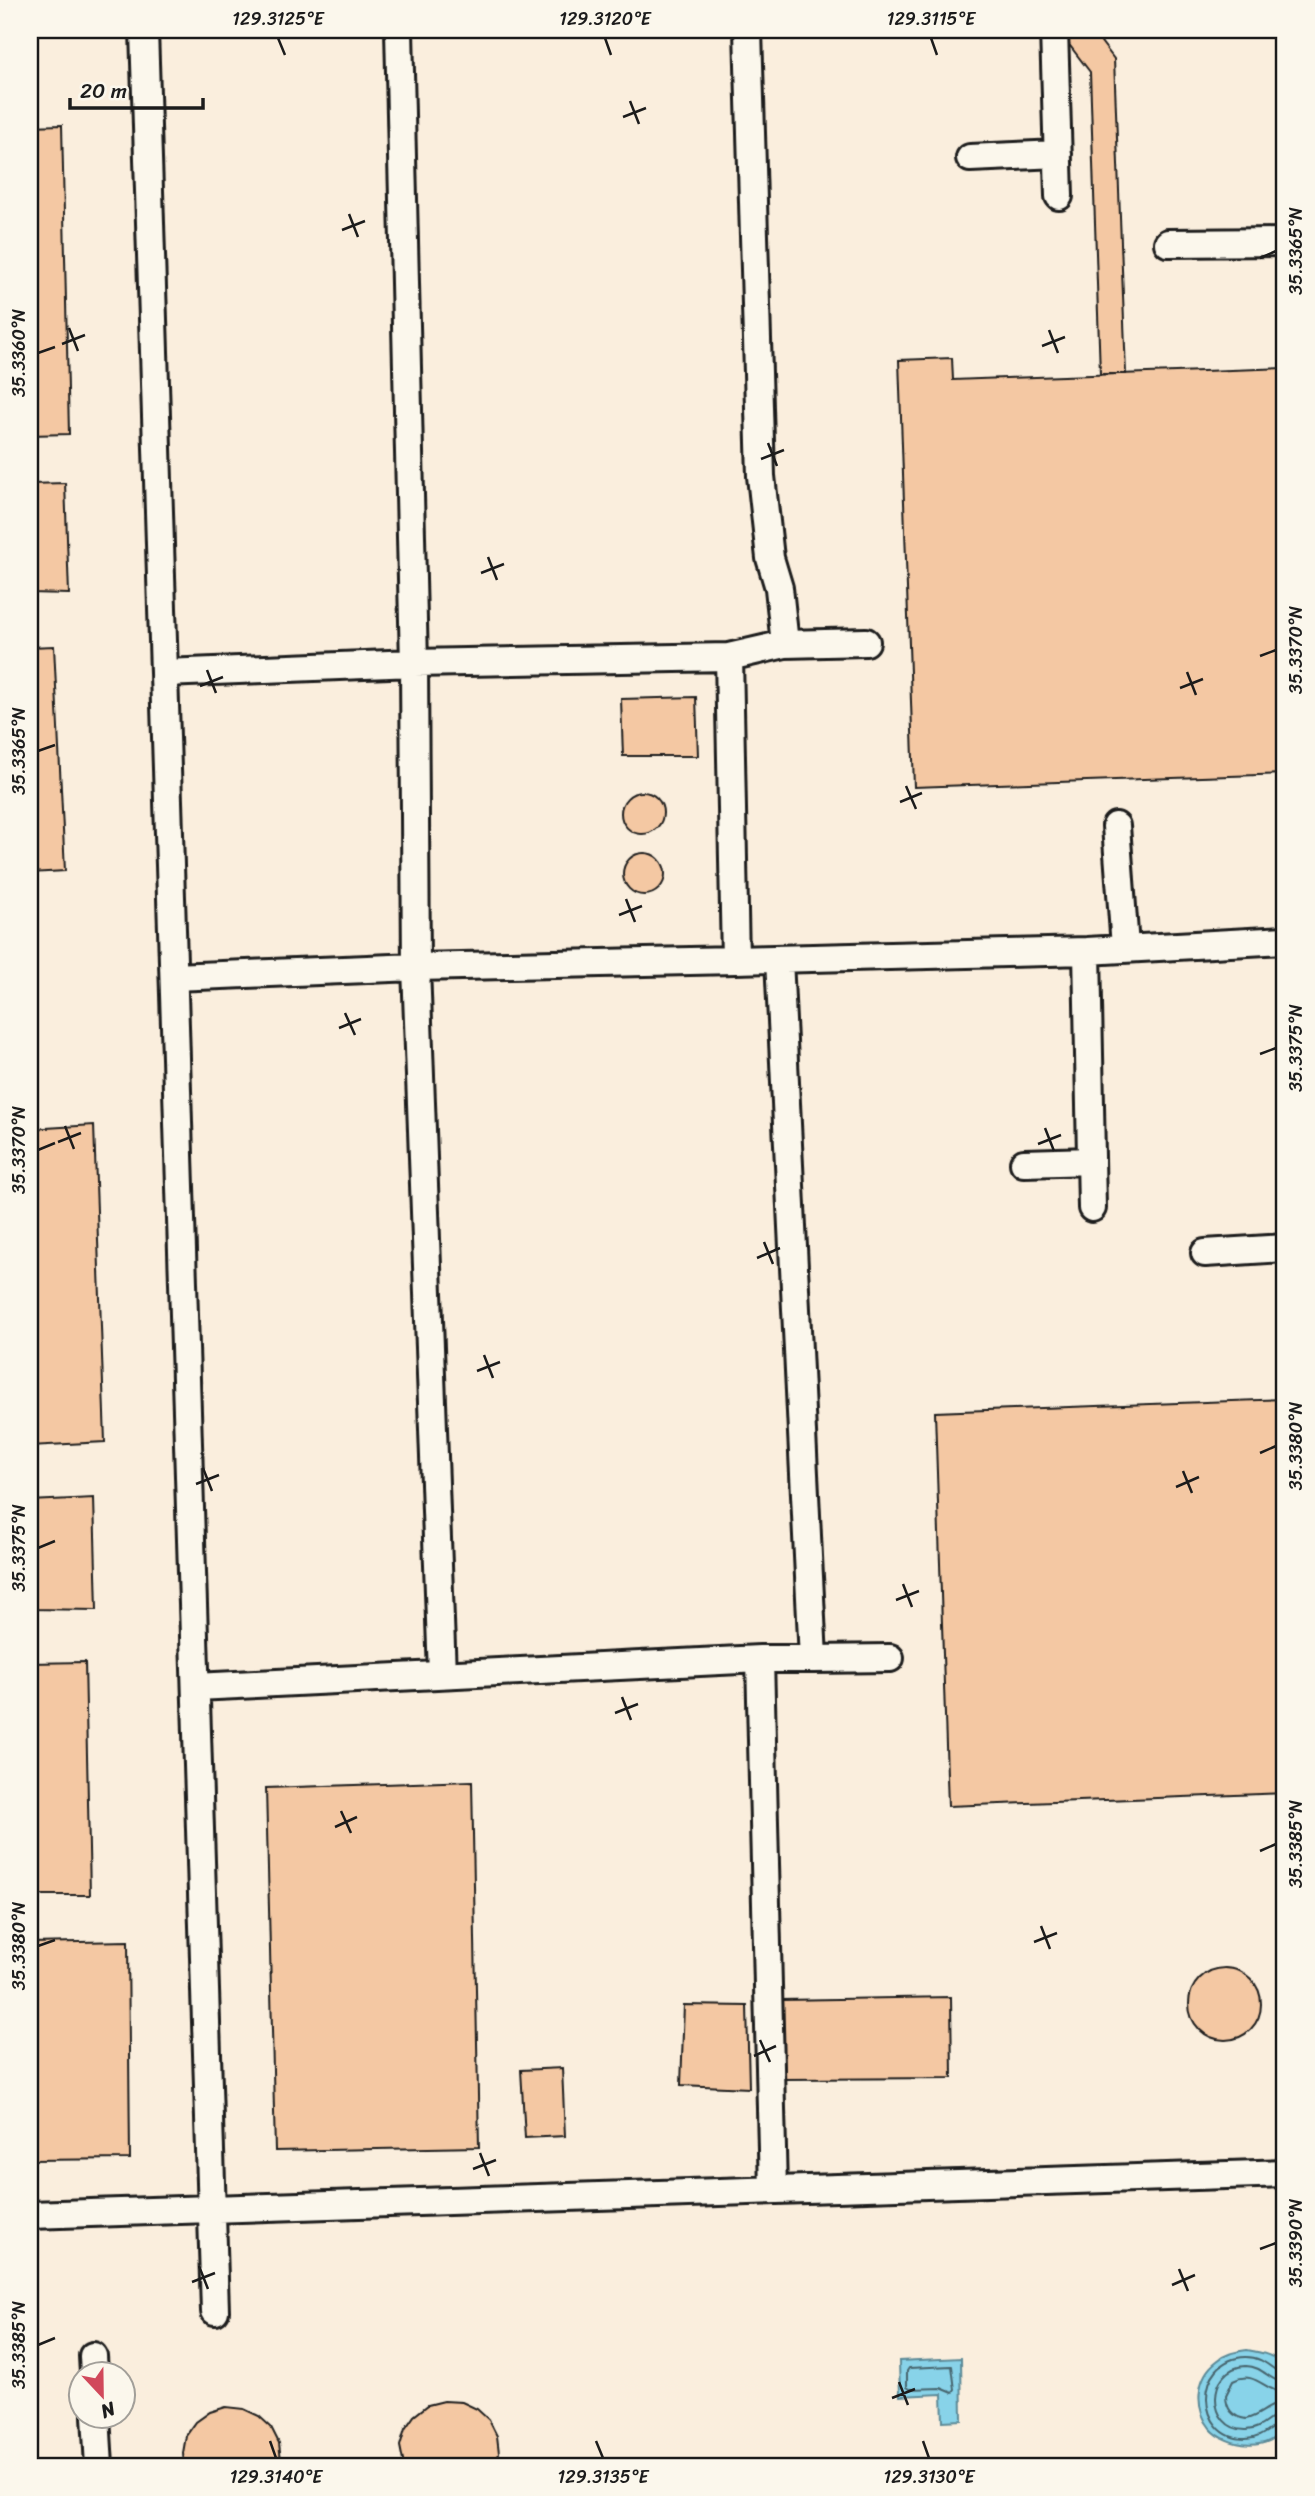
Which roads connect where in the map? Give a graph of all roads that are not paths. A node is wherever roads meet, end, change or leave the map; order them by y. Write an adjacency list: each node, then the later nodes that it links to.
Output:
1 (144, 30): 14 (lane)
2 (399, 30): 13 (lane)
3 (748, 30): 11 (lane)
4 (1054, 30): 5 (lane)
5 (1058, 154): 6 (lane); 7 (lane)
6 (970, 158)
7 (1059, 197)
8 (1285, 242): 9 (lane)
9 (1168, 243)
10 (866, 642): 11 (lane)
11 (785, 644): 12 (lane)
12 (729, 657): 13 (lane); 20 (lane)
13 (414, 663): 14 (lane); 21 (lane)
14 (164, 673): 22 (lane)
15 (1116, 826): 17 (lane)
16 (1285, 940): 17 (lane)
17 (1125, 947): 18 (lane)
18 (1087, 951): 19 (lane); 23 (lane)
19 (779, 959): 20 (lane); 29 (lane)
20 (735, 960): 21 (lane)
21 (416, 967): 22 (lane); 31 (lane)
22 (174, 977): 32 (lane)
23 (1091, 1161): 24 (lane); 25 (lane)
24 (1024, 1163)
25 (1092, 1208)
26 (1285, 1248): 27 (lane)
27 (1205, 1253)
28 (890, 1658): 29 (lane)
29 (813, 1659): 30 (lane)
30 (760, 1660): 31 (lane); 34 (lane)
31 (442, 1674): 32 (lane)
32 (195, 1687): 35 (lane)
33 (1285, 2173): 34 (lane)
34 (773, 2190): 35 (lane)
35 (212, 2208): 36 (lane); 37 (lane)
36 (30, 2215)
37 (215, 2311)
38 (97, 2430): 39 (lane)
39 (99, 2466)

